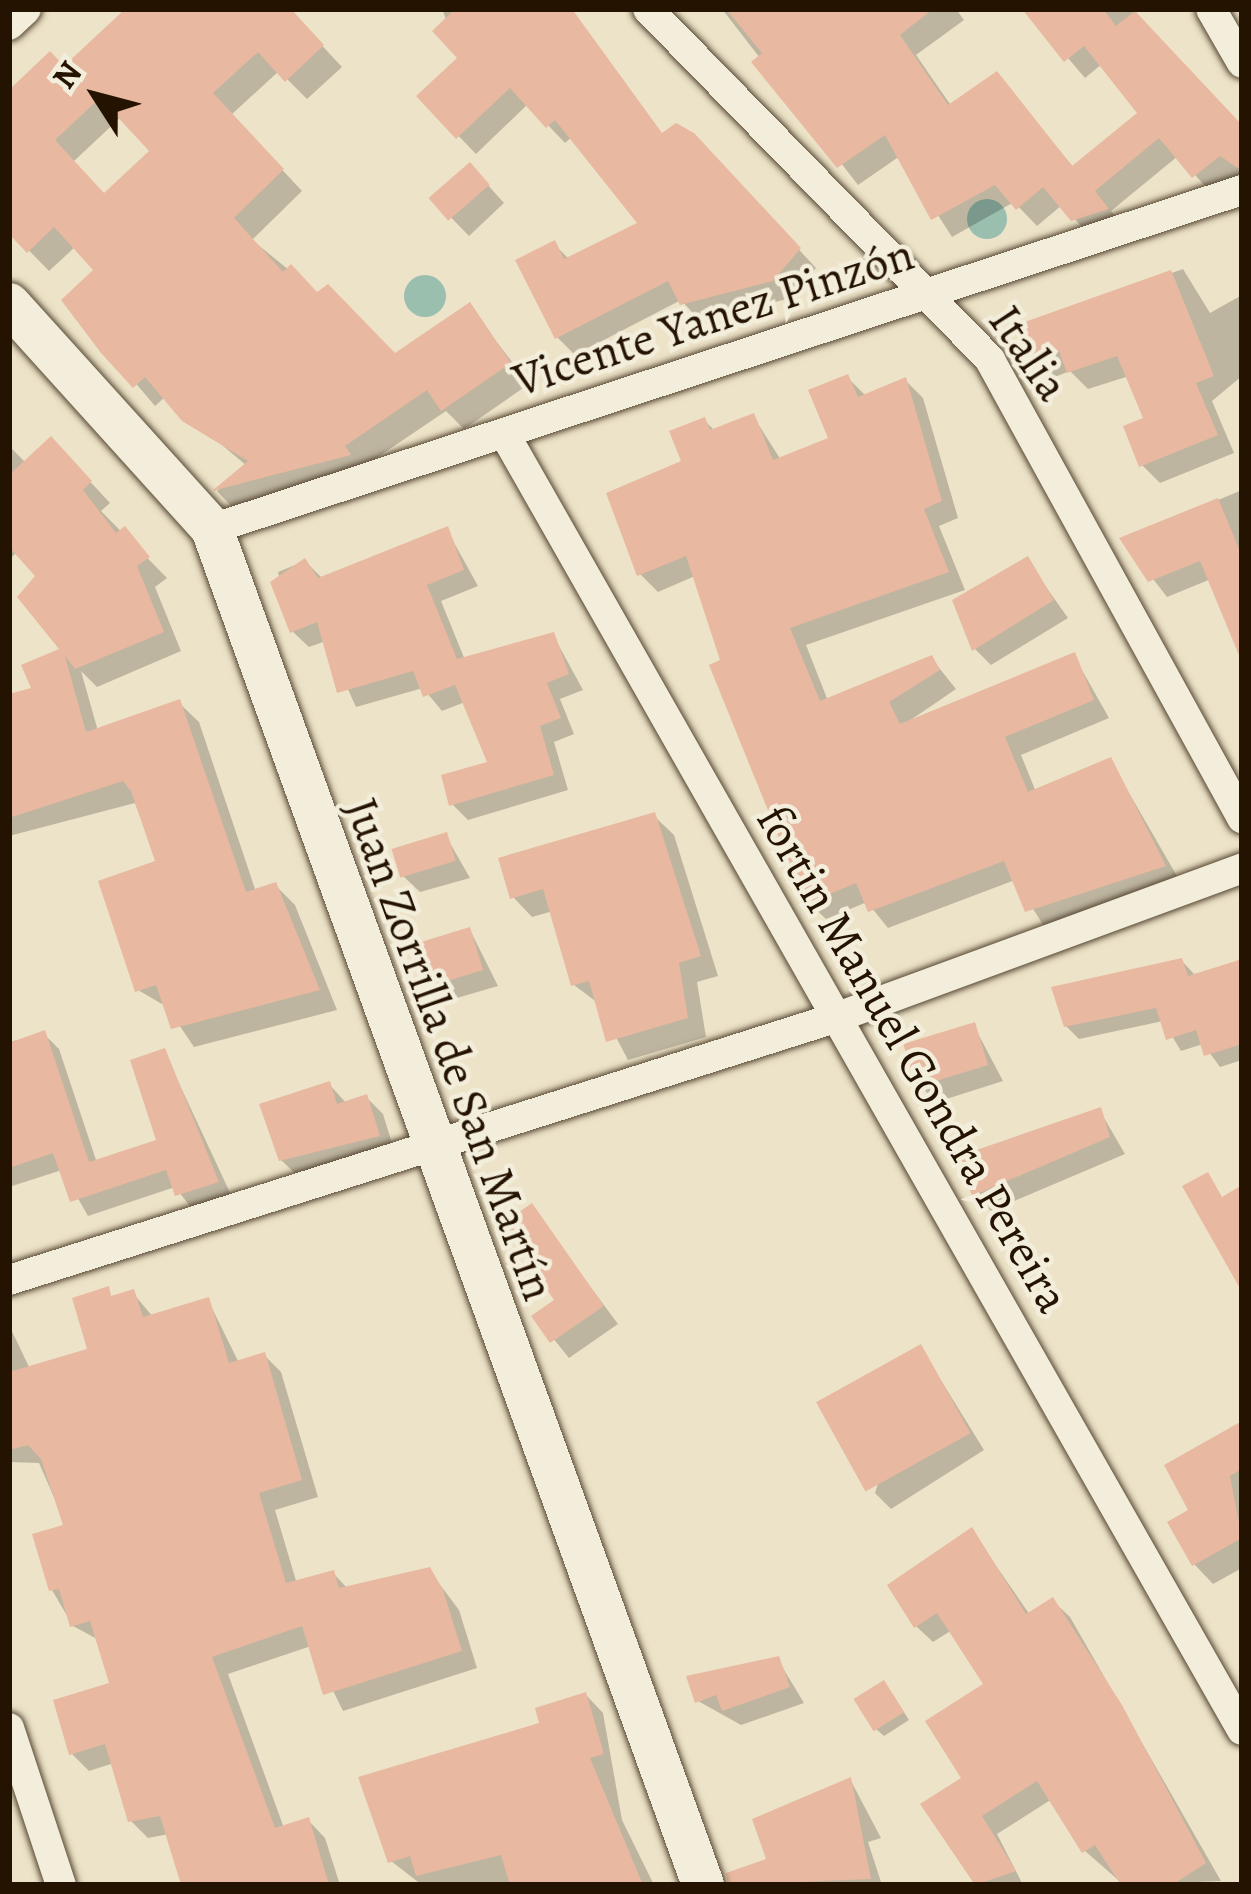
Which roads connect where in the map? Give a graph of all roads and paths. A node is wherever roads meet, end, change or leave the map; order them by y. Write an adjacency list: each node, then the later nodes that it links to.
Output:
1 (26, 9): 4 (street)
2 (648, 9): 7 (street, Italia)
3 (1211, 9): 5 (street)
4 (9, 25)
5 (1242, 63)
6 (1242, 190): 7 (street, Vicente Yanez Pinzón)
7 (922, 295): 9 (street, Vicente Yanez Pinzón); 11 (street, Italia)
8 (9, 304): 10 (street, Juan Zorrilla de San Martín)
9 (504, 433): 10 (street, Vicente Yanez Pinzón); 13 (street, fortin Manuel Gondra Pereira)
10 (212, 529): 14 (street, Juan Zorrilla de San Martín)
11 (1242, 818)
12 (1242, 868): 13 (street)
13 (838, 1017): 14 (street); 17 (street, fortin Manuel Gondra Pereira)
14 (428, 1150): 15 (street); 19 (street, Juan Zorrilla de San Martín)
15 (9, 1280)
16 (9, 1728): 18 (street)
17 (1242, 1730)
18 (61, 1885)
19 (703, 1885)

